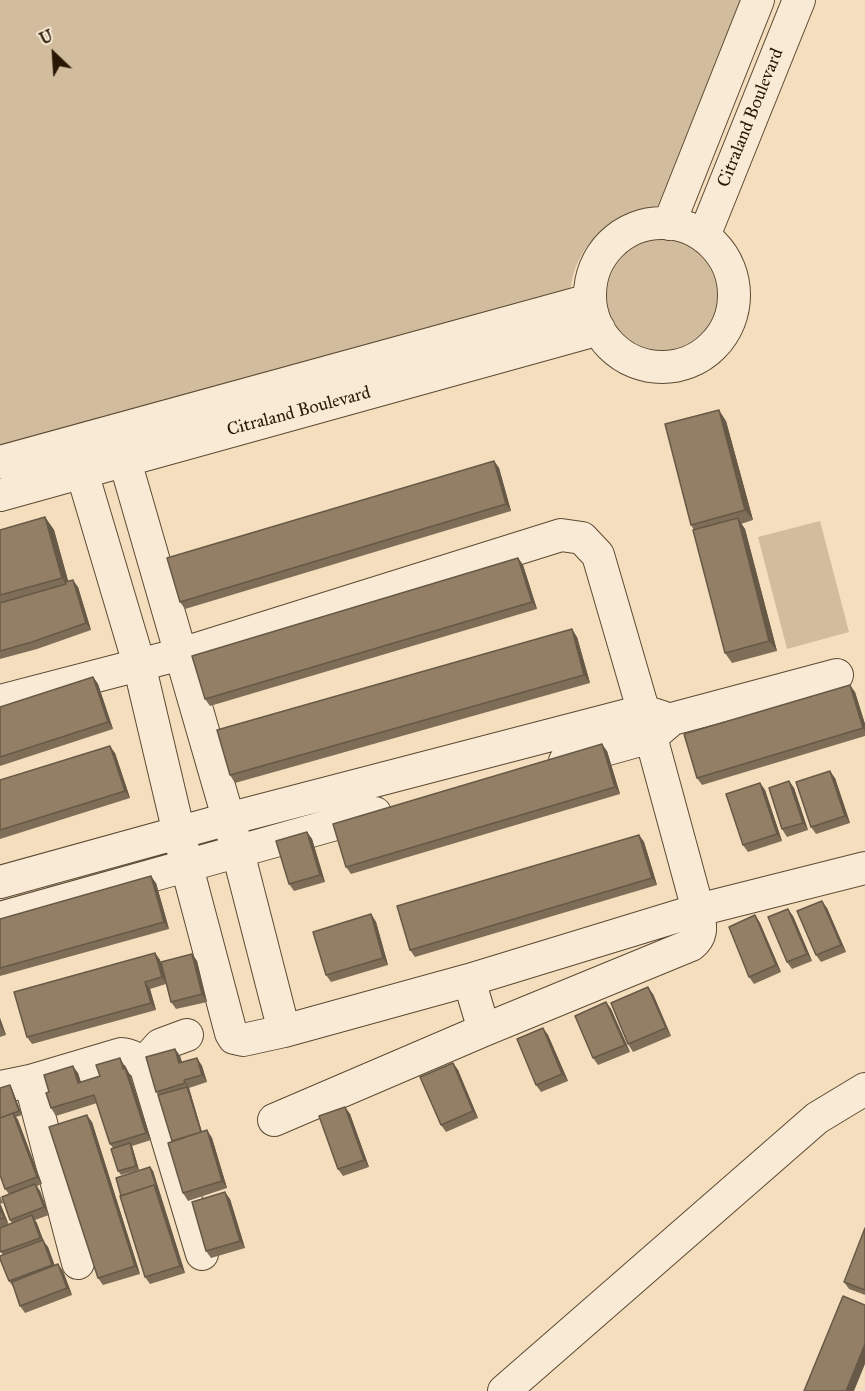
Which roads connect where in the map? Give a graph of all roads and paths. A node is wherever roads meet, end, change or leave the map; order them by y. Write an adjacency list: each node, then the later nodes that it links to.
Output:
1 (758, 0): 3 (street, Citraland Boulevard)
2 (799, 0): 4 (street, Citraland Boulevard)
3 (669, 224): 4 (street); 5 (street)
4 (704, 236): 6 (street)
5 (590, 300): 6 (street); 7 (street, Citraland Boulevard)
6 (599, 329): 9 (street, Citraland Boulevard)
7 (116, 430): 8 (street, Citraland Boulevard); 9 (street)
8 (73, 442): 10 (street, Citraland Boulevard); 11 (street)
9 (125, 461): 11 (street, Citraland Boulevard); 13 (street)
10 (0, 462)
11 (82, 473): 12 (street, Citraland Boulevard); 14 (street)
12 (0, 495)
13 (181, 654): 14 (street); 17 (street); 20 (street)
14 (138, 664): 16 (street); 21 (street)
15 (837, 675): 17 (street)
16 (0, 701)
17 (655, 722): 18 (street); 20 (street); 26 (street)
18 (536, 769)
19 (398, 807): 22 (street)
20 (228, 819): 21 (street); 22 (street)
21 (179, 833): 23 (street); 25 (street)
22 (237, 852): 23 (street); 30 (street)
23 (187, 867): 27 (street); 30 (street)
24 (865, 868): 26 (street)
25 (0, 882)
26 (698, 910): 28 (street); 29 (street)
27 (0, 918)
28 (469, 980): 29 (street); 30 (street)
29 (484, 1030): 36 (street)
30 (284, 1031)
31 (187, 1035): 32 (street)
32 (143, 1064): 33 (street); 37 (street)
33 (30, 1080): 34 (street); 38 (street)
34 (0, 1087)
35 (865, 1089): 39 (street)
36 (274, 1120)
37 (202, 1254)
38 (78, 1263)
39 (504, 1391)

